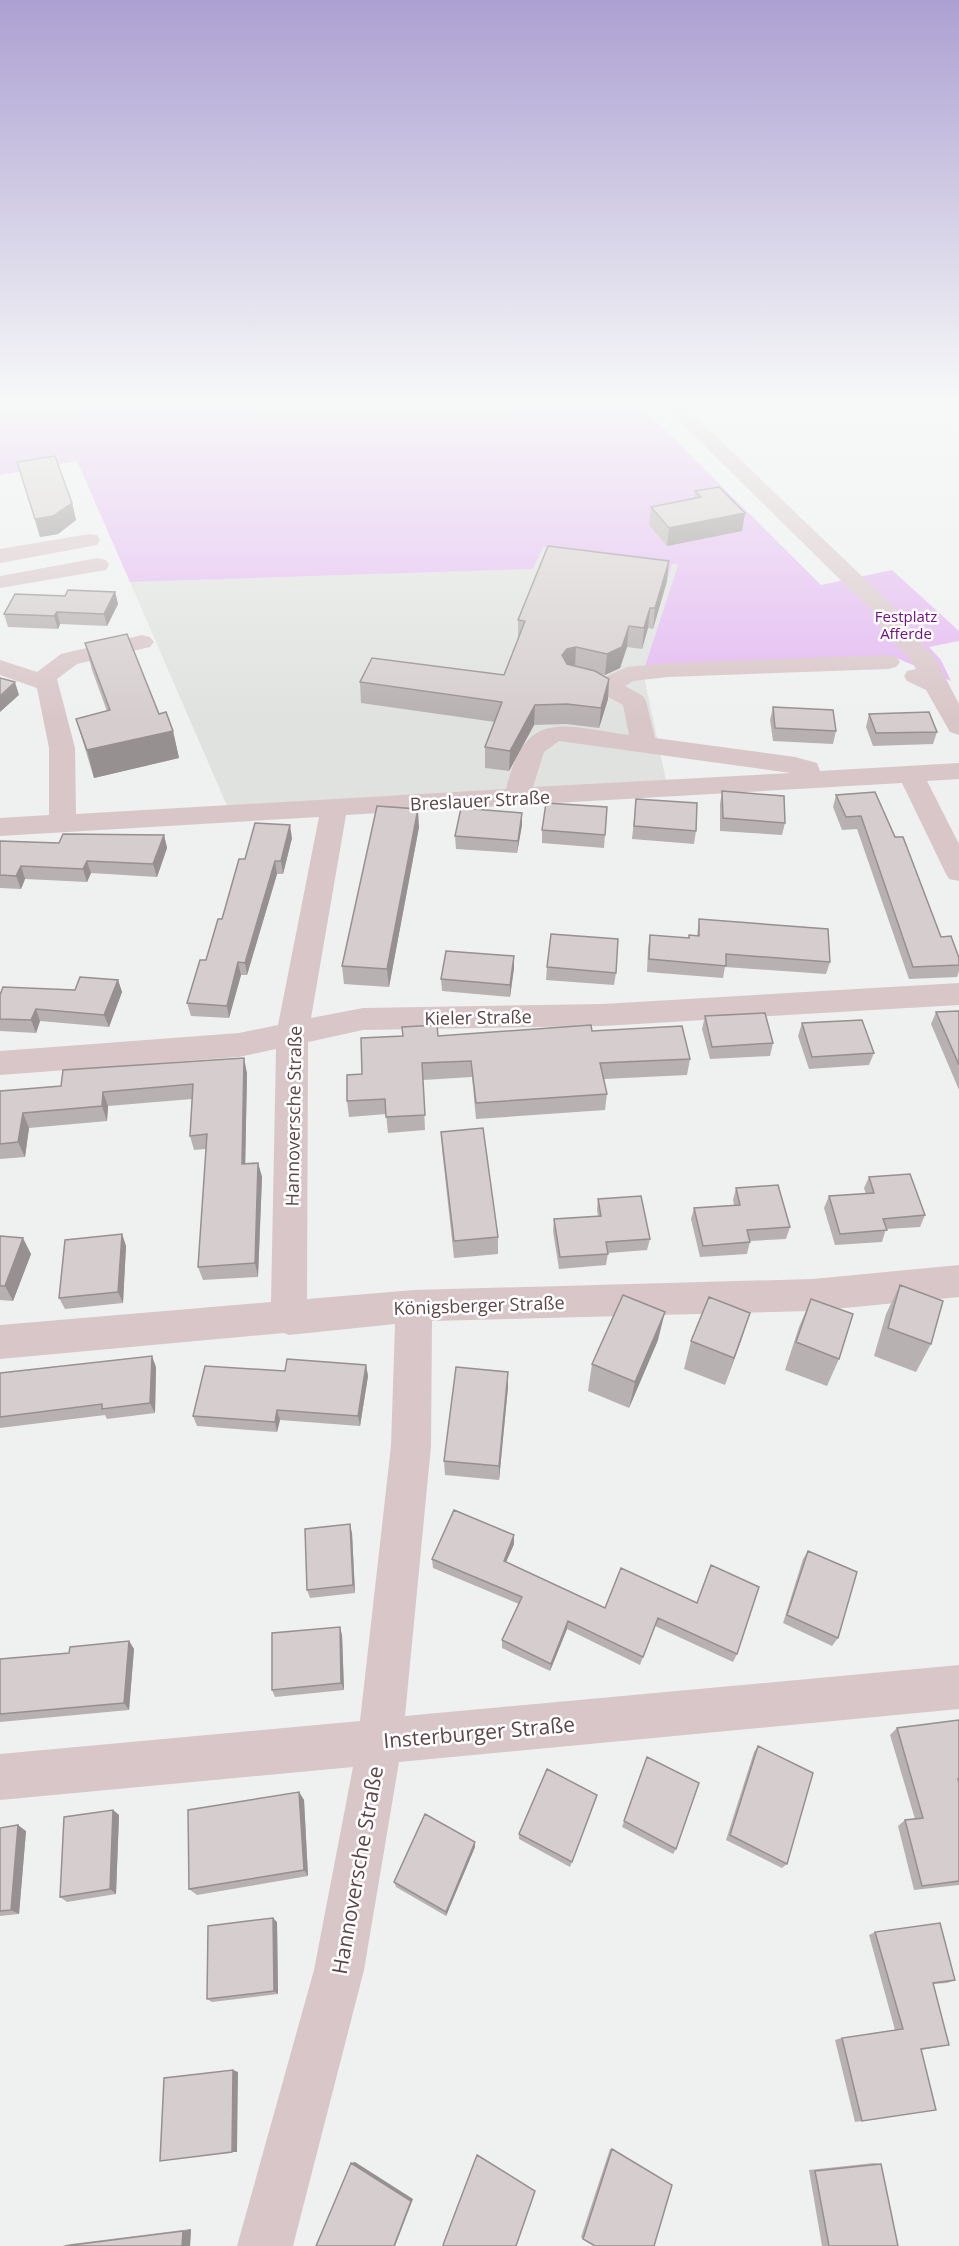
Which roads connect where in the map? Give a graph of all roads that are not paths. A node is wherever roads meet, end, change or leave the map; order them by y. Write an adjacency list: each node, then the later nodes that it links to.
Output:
1 (779, 509): 12 (street)
2 (89, 540): 3 (street)
3 (0, 556)
4 (98, 564): 5 (street)
5 (1, 585)
6 (854, 641): 8 (street)
7 (142, 642): 11 (street)
8 (888, 662): 12 (street); 13 (street)
9 (0, 668): 11 (street)
10 (575, 677): 13 (street)
11 (41, 680): 21 (street)
12 (936, 685): 14 (street)
13 (607, 687): 15 (street)
14 (959, 727)
15 (643, 744): 18 (street); 19 (street)
16 (959, 771): 17 (street, Breslauer Straße)
17 (912, 775): 18 (street, Breslauer Straße); 23 (street)
18 (838, 779): 19 (street, Breslauer Straße)
19 (517, 798): 20 (street, Breslauer Straße)
20 (334, 808): 21 (street, Breslauer Straße); 25 (street, Hannoversche Straße)
21 (63, 824): 22 (street, Breslauer Straße)
22 (0, 827)
23 (959, 873)
24 (959, 994): 25 (street, Kieler Straße)
25 (292, 1035): 26 (street, Kieler Straße); 29 (street, Hannoversche Straße)
26 (0, 1062)
27 (959, 1281): 28 (street, Königsberger Straße)
28 (414, 1306): 29 (street, Königsberger Straße); 32 (street, Hannoversche Straße)
29 (289, 1319): 30 (street, Königsberger Straße)
30 (0, 1342)
31 (959, 1687): 32 (street, Insterburger Straße)
32 (380, 1741): 33 (street, Insterburger Straße); 34 (street, Hannoversche Straße)
33 (0, 1777)
34 (265, 2246)

